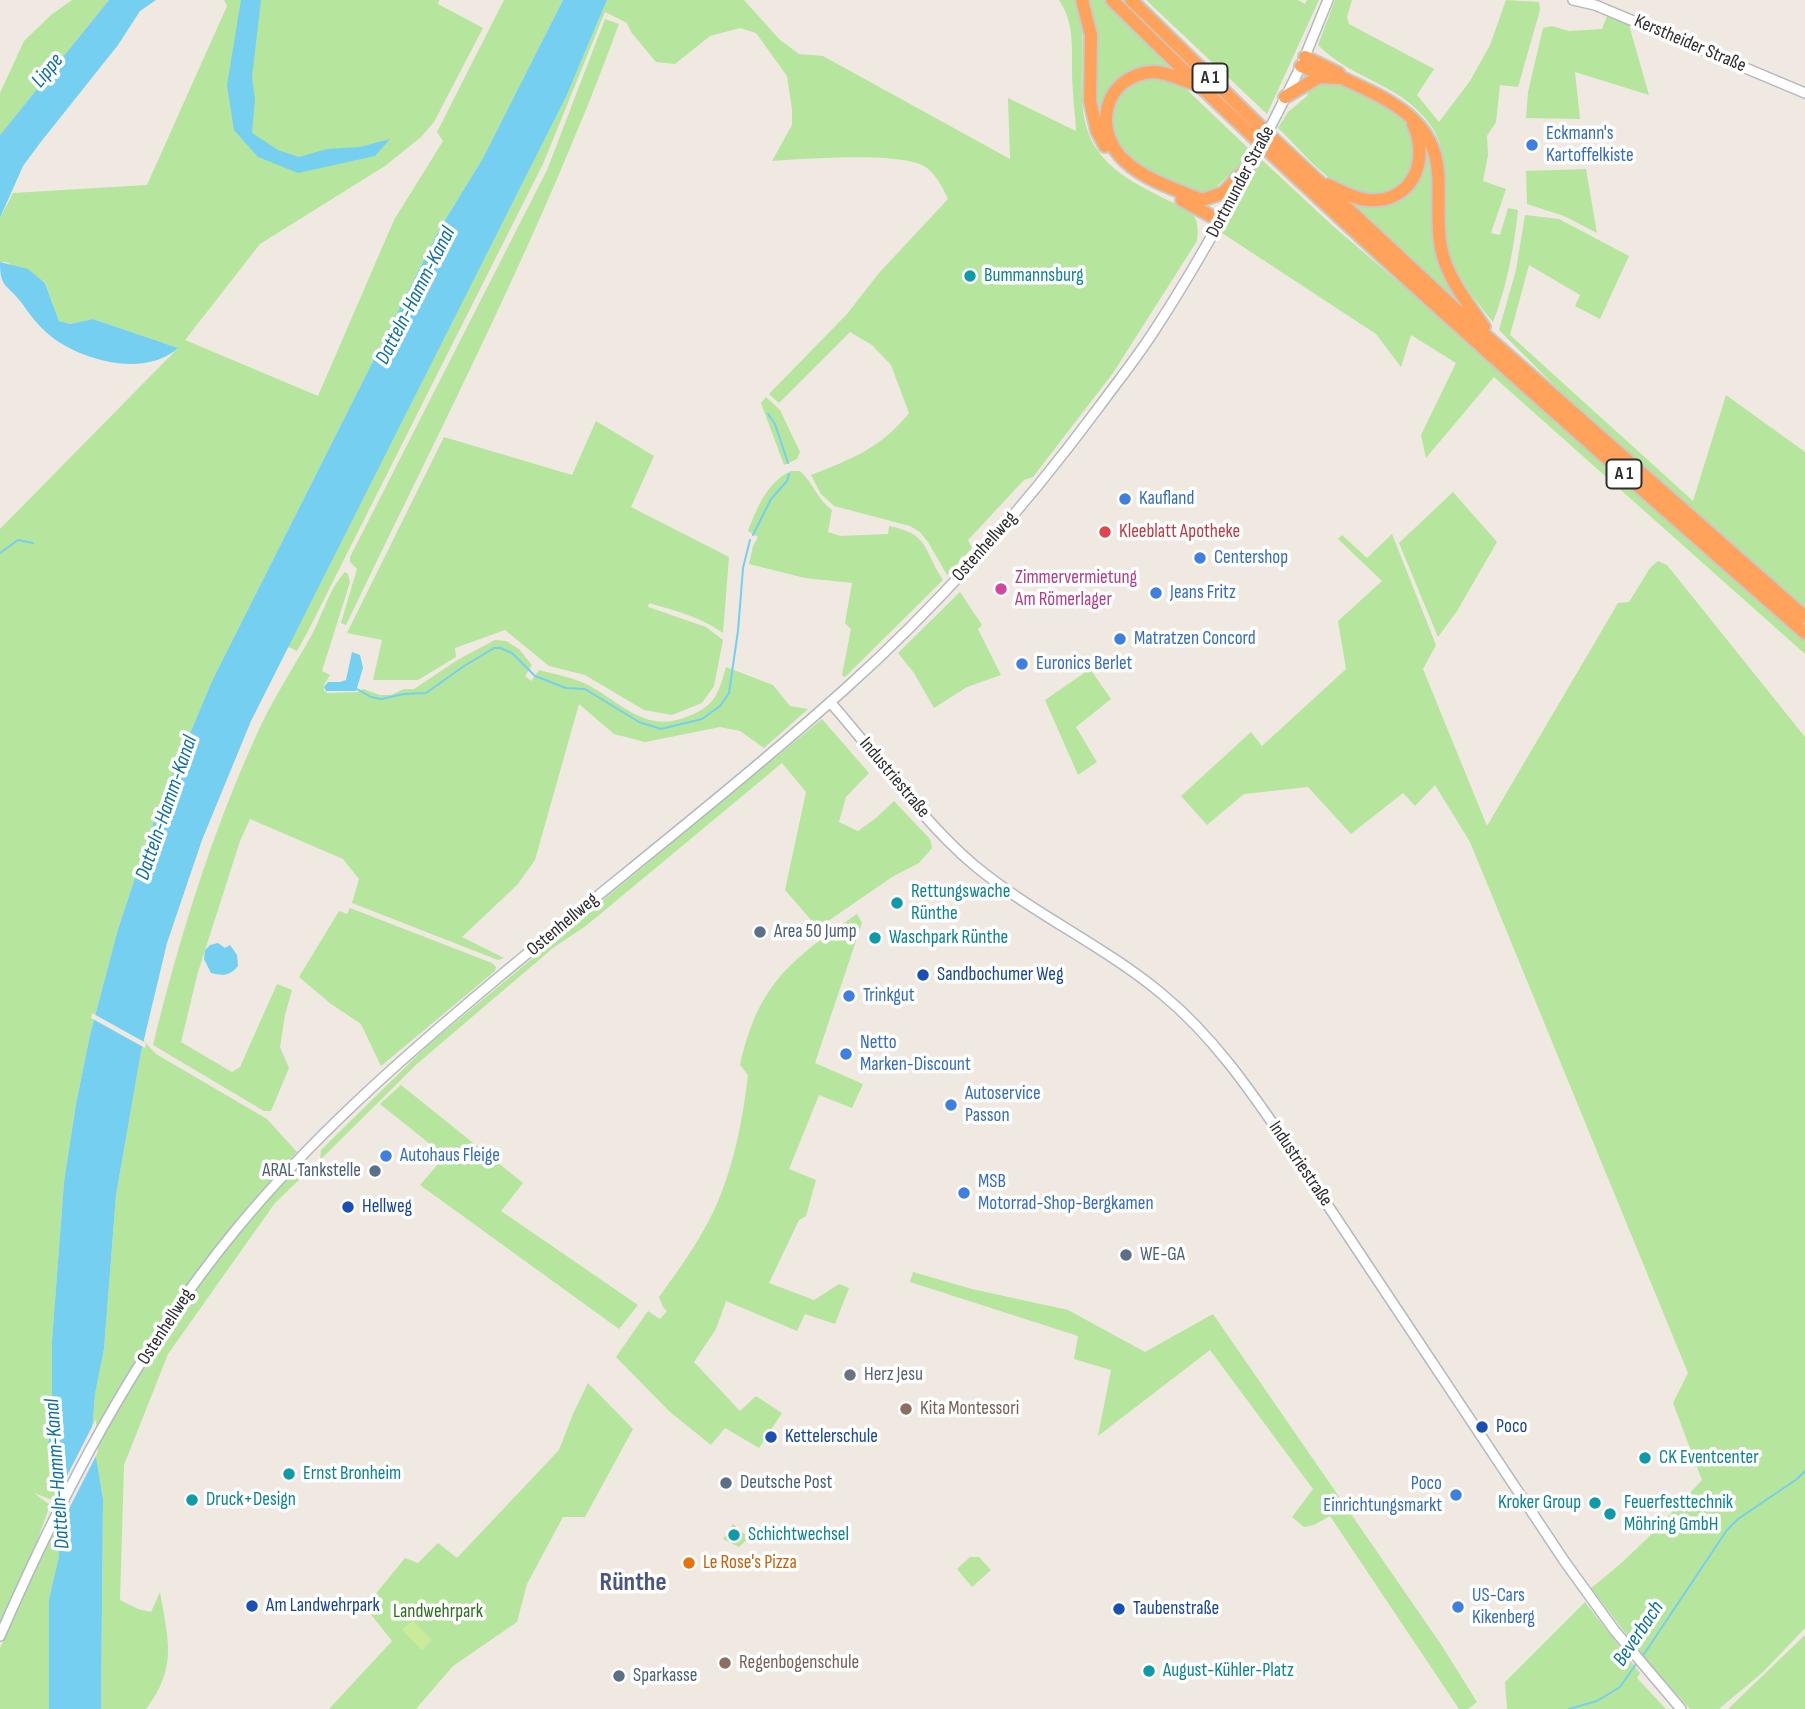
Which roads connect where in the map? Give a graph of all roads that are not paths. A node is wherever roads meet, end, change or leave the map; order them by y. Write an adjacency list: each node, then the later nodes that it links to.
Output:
1 (1082, 0): 16 (highway)
2 (1112, 0): 9 (highway, A 1)
3 (1131, 0): 14 (highway, A 1)
4 (1328, 0): 6 (main road, Dortmunder Straße)
5 (1573, 0): 10 (main road, Kerstheider Straße)
6 (1303, 61): 7 (highway); 8 (highway); 11 (main road, Dortmunder Straße)
7 (1325, 76): 8 (highway); 11 (highway)
8 (1342, 78): 12 (highway)
9 (1200, 86): 15 (highway); 20 (highway, A 1)
10 (1805, 93)
11 (1285, 97): 13 (main road, Dortmunder Straße, bridge)
12 (1408, 114): 14 (highway); 18 (highway)
13 (1252, 162): 15 (highway); 16 (main road, Dortmunder Straße)
14 (1316, 179): 18 (highway, A 1)
15 (1202, 200): 16 (highway)
16 (1222, 218): 17 (main road, Dortmunder Straße)
17 (1195, 265): 21 (main road, Ostenhellweg)
18 (1496, 345): 19 (highway, A 1)
19 (1805, 617)
20 (1805, 633)
21 (830, 702): 22 (main road, Ostenhellweg); 23 (main road, Industriestraße)
22 (0, 1636)
23 (1681, 1709)

